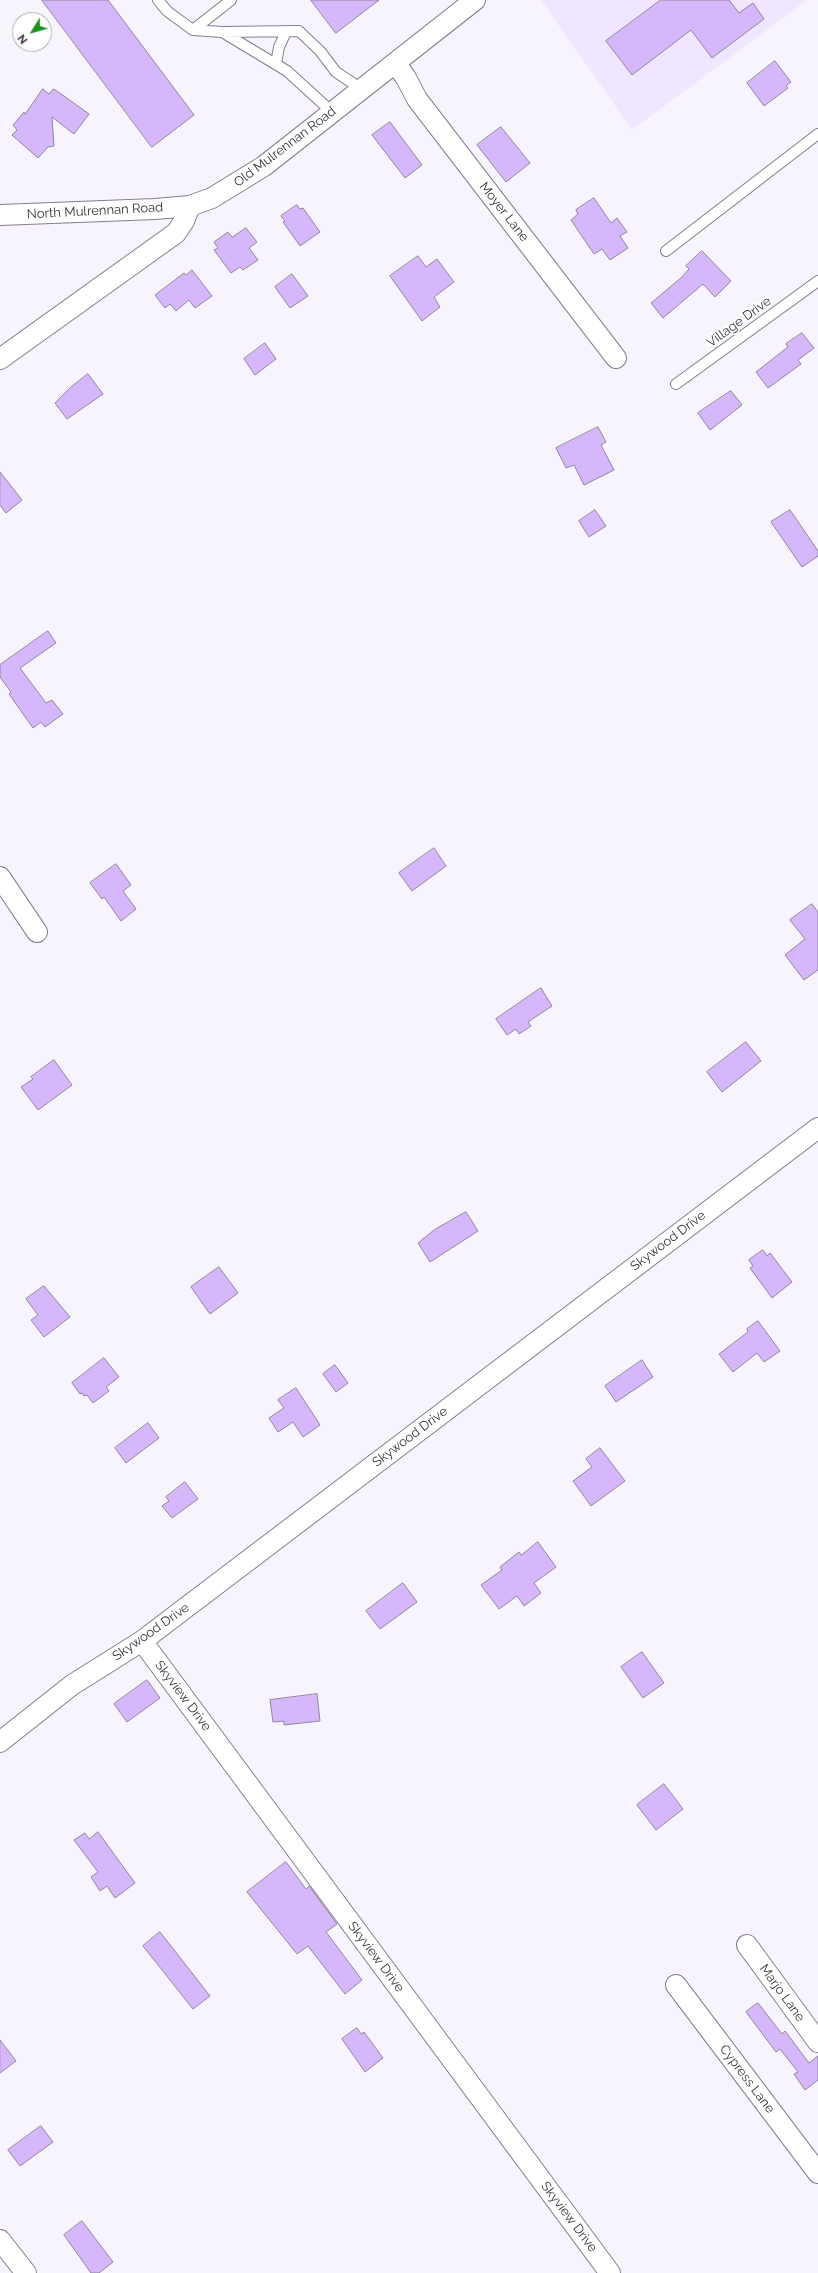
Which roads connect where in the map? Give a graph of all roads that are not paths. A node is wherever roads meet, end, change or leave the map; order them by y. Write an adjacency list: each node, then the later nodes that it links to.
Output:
1 (158, 0): 4 (lane)
2 (231, 0): 4 (lane)
3 (475, 0): 8 (street, Old Mulrennan Road)
4 (193, 30): 5 (lane)
5 (222, 32): 6 (lane); 7 (lane)
6 (286, 32): 7 (lane); 9 (lane)
7 (276, 64): 10 (lane)
8 (396, 64): 9 (street, Old Mulrennan Road); 17 (street, Moyer Lane)
9 (363, 90): 10 (street, Old Mulrennan Road)
10 (332, 112): 12 (street, Old Mulrennan Road)
11 (818, 134): 14 (lane)
12 (190, 206): 13 (street, North Mulrennan Road); 16 (street)
13 (0, 215)
14 (666, 251)
15 (818, 281): 18 (lane, Village Drive)
16 (0, 358)
17 (616, 358)
18 (676, 384)
19 (0, 877): 20 (street)
20 (37, 932)
21 (818, 1128): 22 (street, Skywood Drive)
22 (142, 1641): 23 (street, Skywood Drive); 30 (street, Skyview Drive)
23 (0, 1742)
24 (747, 1944): 26 (street, Marjo Lane)
25 (676, 1986): 27 (street, Cypress Lane)
26 (818, 2042)
27 (818, 2173)
28 (0, 2240): 29 (street)
29 (26, 2273)
30 (610, 2273)

